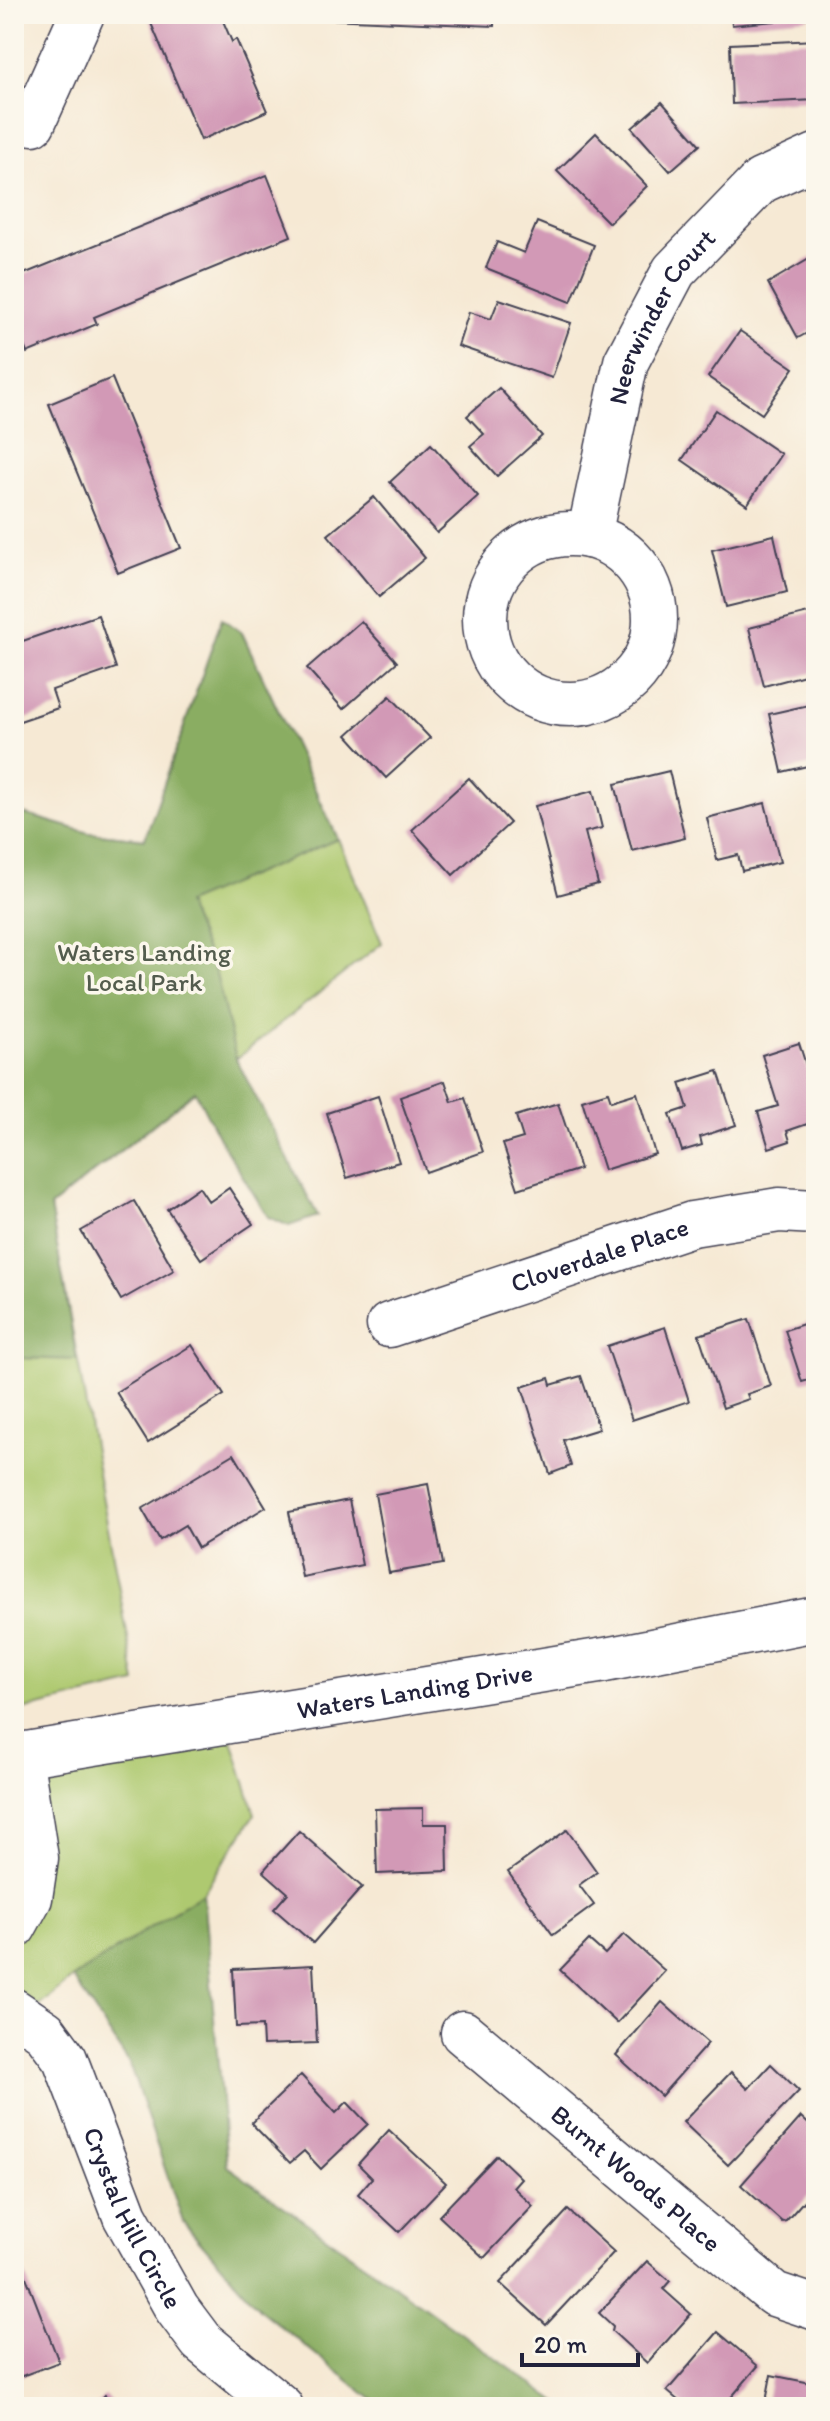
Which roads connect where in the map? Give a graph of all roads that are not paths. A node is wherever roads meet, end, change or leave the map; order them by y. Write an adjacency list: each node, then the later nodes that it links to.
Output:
1 (82, 14): 2 (street)
2 (33, 123)
3 (816, 156): 4 (street, Neerwinder Court)
4 (589, 536)
5 (816, 1212): 6 (street, Cloverdale Place)
6 (389, 1325)
7 (816, 1619): 8 (street, Waters Landing Drive)
8 (17, 1756): 9 (street)
9 (14, 1927)
10 (14, 2011): 13 (street, Crystal Hill Circle)
11 (463, 2033): 12 (street, Burnt Woods Place)
12 (816, 2308)
13 (281, 2407)

